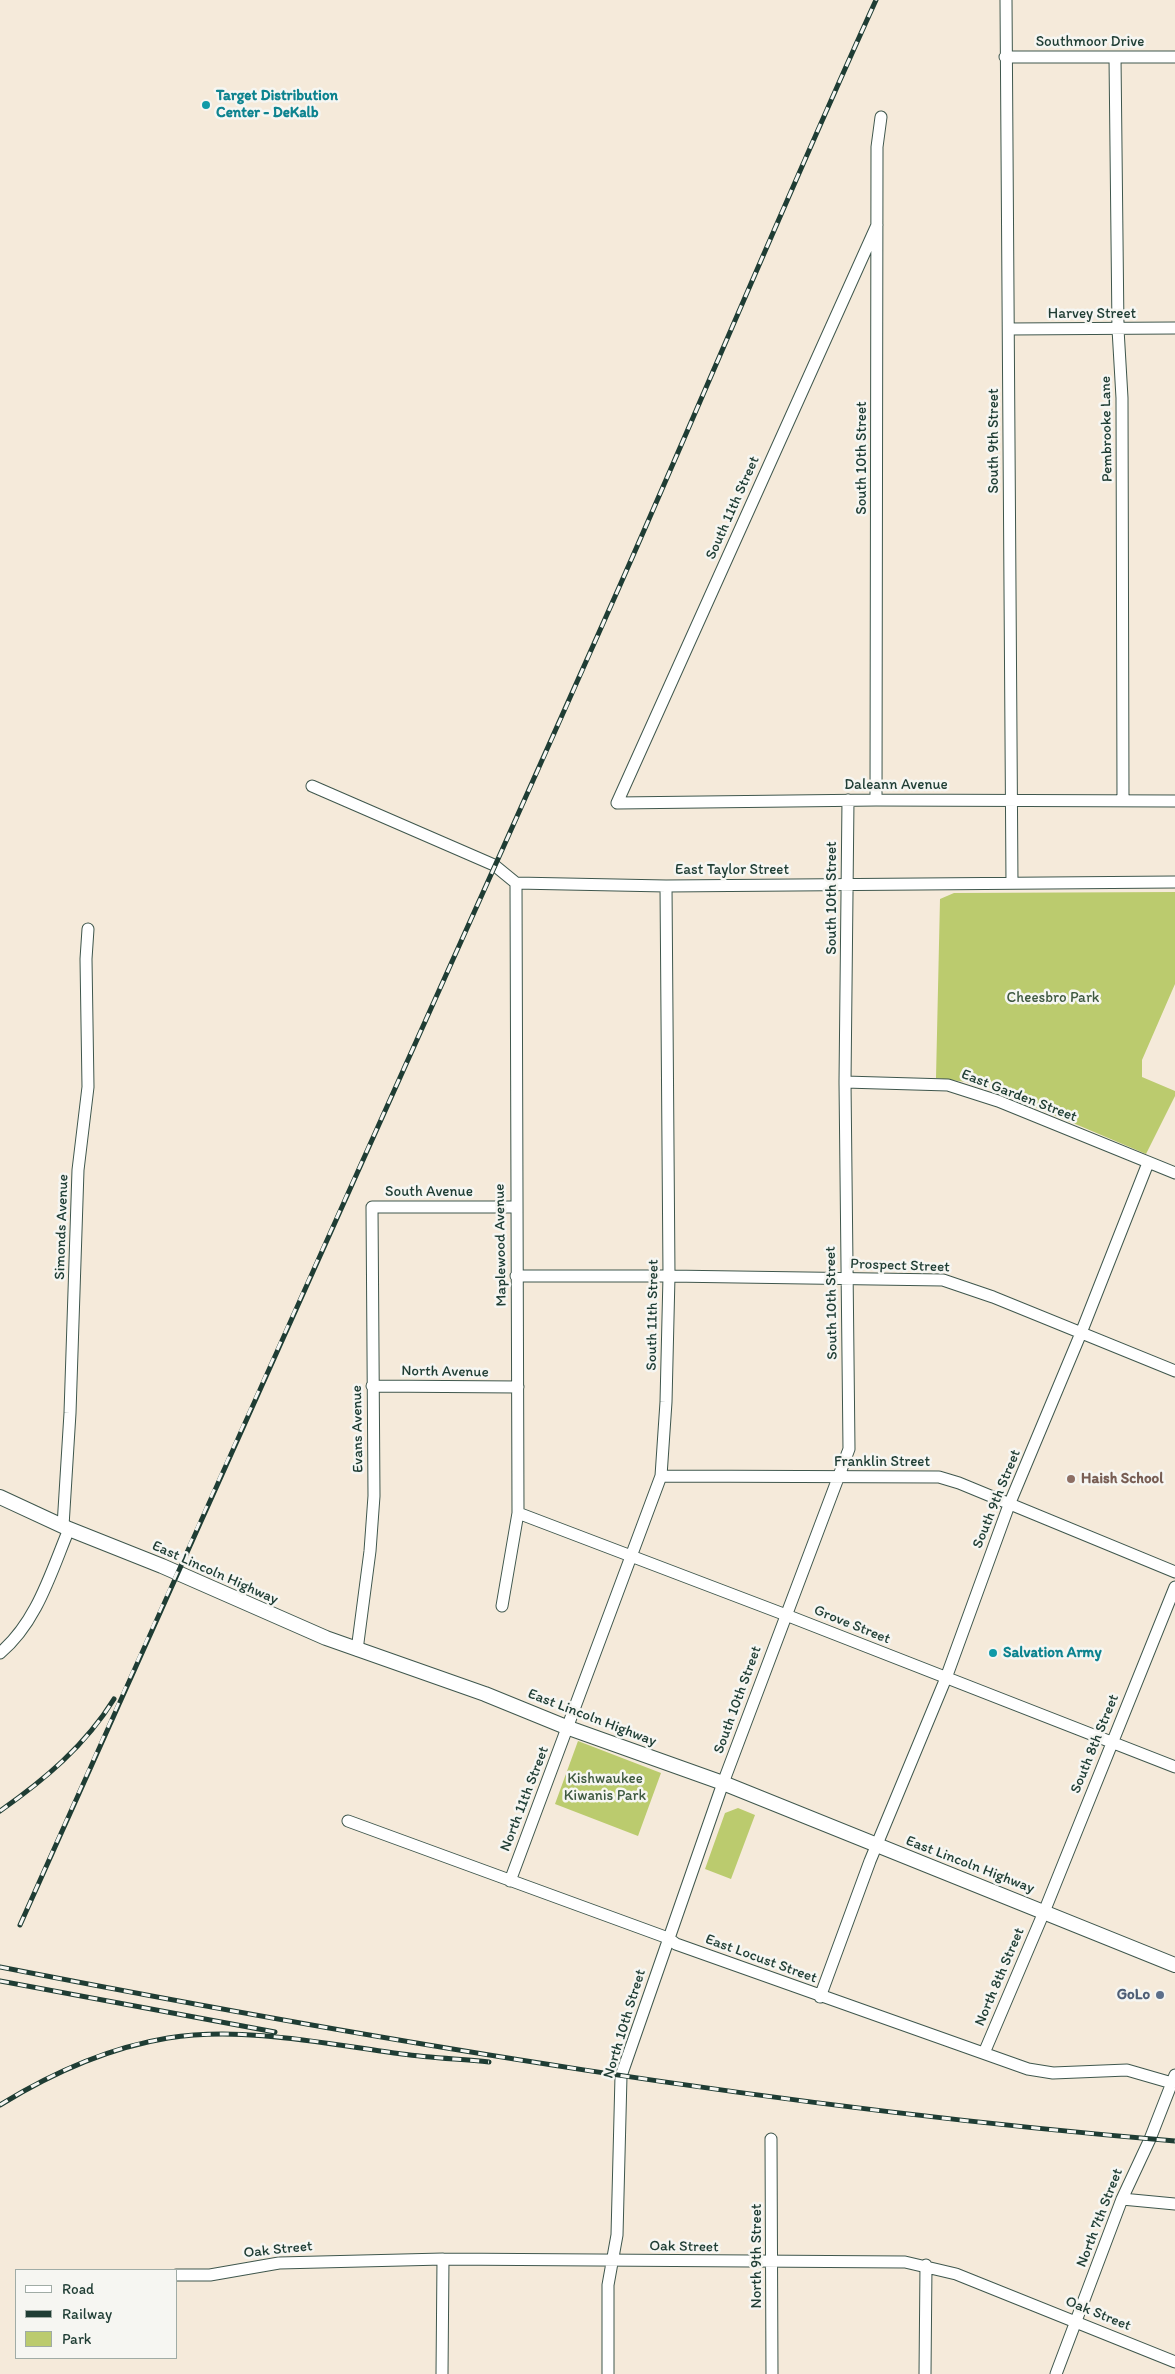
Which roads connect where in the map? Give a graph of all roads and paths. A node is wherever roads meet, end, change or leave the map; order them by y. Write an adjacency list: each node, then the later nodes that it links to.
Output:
1 (1006, 0): 2 (street, South 9th Street)
2 (1005, 57): 4 (street, Southmoor Drive); 8 (street, South 9th Street)
3 (1175, 57): 4 (street, Southmoor Drive)
4 (1115, 58): 9 (street, Pembrooke Lane)
5 (882, 117): 6 (street, South 10th Street)
6 (877, 225): 12 (street, South 10th Street); 16 (street, South 11th Street)
7 (1175, 328): 9 (street, Harvey Street)
8 (1009, 329): 9 (street, Harvey Street); 13 (street, South 9th Street)
9 (1118, 329): 14 (street, Pembrooke Lane)
10 (312, 786): 19 (street)
11 (848, 800): 12 (street, Daleann Avenue); 16 (street, Daleann Avenue); 20 (street, South 10th Street)
12 (876, 800): 13 (street, Daleann Avenue)
13 (1010, 800): 14 (street, Daleann Avenue); 17 (street, South 9th Street)
14 (1123, 801): 15 (street, Daleann Avenue)
15 (1175, 801)
16 (617, 803)
17 (1012, 882): 18 (street, East Taylor Street); 20 (street, East Taylor Street)
18 (1175, 882)
19 (516, 883): 21 (street, East Taylor Street); 27 (street, Maplewood Avenue)
20 (848, 885): 21 (street, East Taylor Street); 23 (street, South 10th Street)
21 (666, 886): 29 (street, South 11th Street)
22 (88, 929): 40 (street, Simonds Avenue)
23 (845, 1082): 24 (street, East Garden Street); 30 (street, South 10th Street)
24 (1148, 1162): 25 (street, East Garden Street); 31 (street, South 9th Street)
25 (1175, 1173)
26 (372, 1207): 27 (street, South Avenue); 33 (street, Evans Avenue)
27 (516, 1207): 28 (street, Maplewood Avenue)
28 (516, 1276): 29 (street, Prospect Street); 34 (street, Maplewood Avenue)
29 (670, 1276): 30 (street, Prospect Street); 35 (street, South 11th Street)
30 (846, 1279): 31 (street, Prospect Street); 36 (street, South 10th Street)
31 (1082, 1333): 32 (street, Prospect Street); 38 (street, South 9th Street)
32 (1175, 1371)
33 (372, 1386): 34 (street, North Avenue); 46 (street, Evans Avenue)
34 (518, 1388): 39 (street, Maplewood Avenue)
35 (661, 1476): 36 (street, Franklin Street); 41 (street, South 11th Street)
36 (840, 1476): 38 (street, Franklin Street); 45 (street, South 10th Street)
37 (0, 1497): 40 (main road, East Lincoln Highway)
38 (1009, 1505): 42 (street, Franklin Street); 48 (street, South 9th Street)
39 (518, 1513): 41 (street, Grove Street); 44 (street, Maplewood Avenue)
40 (66, 1527): 46 (main road, East Lincoln Highway); 47 (street, Simonds Avenue)
41 (630, 1555): 45 (street, Grove Street); 49 (street, South 11th Street)
42 (1175, 1572)
43 (1175, 1587): 50 (street, South 8th Street)
44 (502, 1606)
45 (786, 1615): 48 (street, Grove Street); 52 (street, South 10th Street)
46 (357, 1650): 49 (main road, East Lincoln Highway)
47 (0, 1653)
48 (946, 1678): 50 (street, Grove Street); 54 (street, South 9th Street)
49 (566, 1727): 52 (main road, East Lincoln Highway); 55 (street, North 11th Street)
50 (1112, 1742): 51 (street, Grove Street); 56 (street, South 8th Street)
51 (1175, 1767)
52 (723, 1783): 54 (main road, East Lincoln Highway); 57 (street, North 10th Street)
53 (348, 1822): 55 (street, East Locust Street)
54 (875, 1846): 56 (main road, East Lincoln Highway); 59 (street)
55 (510, 1881): 57 (street, East Locust Street)
56 (1044, 1912): 58 (main road, East Lincoln Highway); 60 (street, North 8th Street)
57 (668, 1938): 59 (street, East Locust Street); 66 (street, North 10th Street)
58 (1175, 1965)
59 (820, 1997): 60 (street, East Locust Street)
60 (984, 2054): 61 (street, East Locust Street)
61 (1173, 2079): 63 (street, North 7th Street)
62 (772, 2139): 67 (street, North 9th Street)
63 (1122, 2199): 64 (street); 70 (street, North 7th Street)
64 (1175, 2204)
65 (443, 2258): 66 (street, Oak Street); 69 (street, Oak Street); 72 (street)
66 (612, 2261): 67 (street, Oak Street); 73 (street, North 10th Street)
67 (773, 2263): 68 (street, Oak Street); 74 (street, North 9th Street)
68 (926, 2265): 70 (street, Oak Street); 75 (street)
69 (178, 2275)
70 (1077, 2322): 71 (street, Oak Street); 76 (street, North 7th Street)
71 (1175, 2362)
72 (442, 2374)
73 (608, 2374)
74 (772, 2374)
75 (925, 2374)
76 (1056, 2374)

